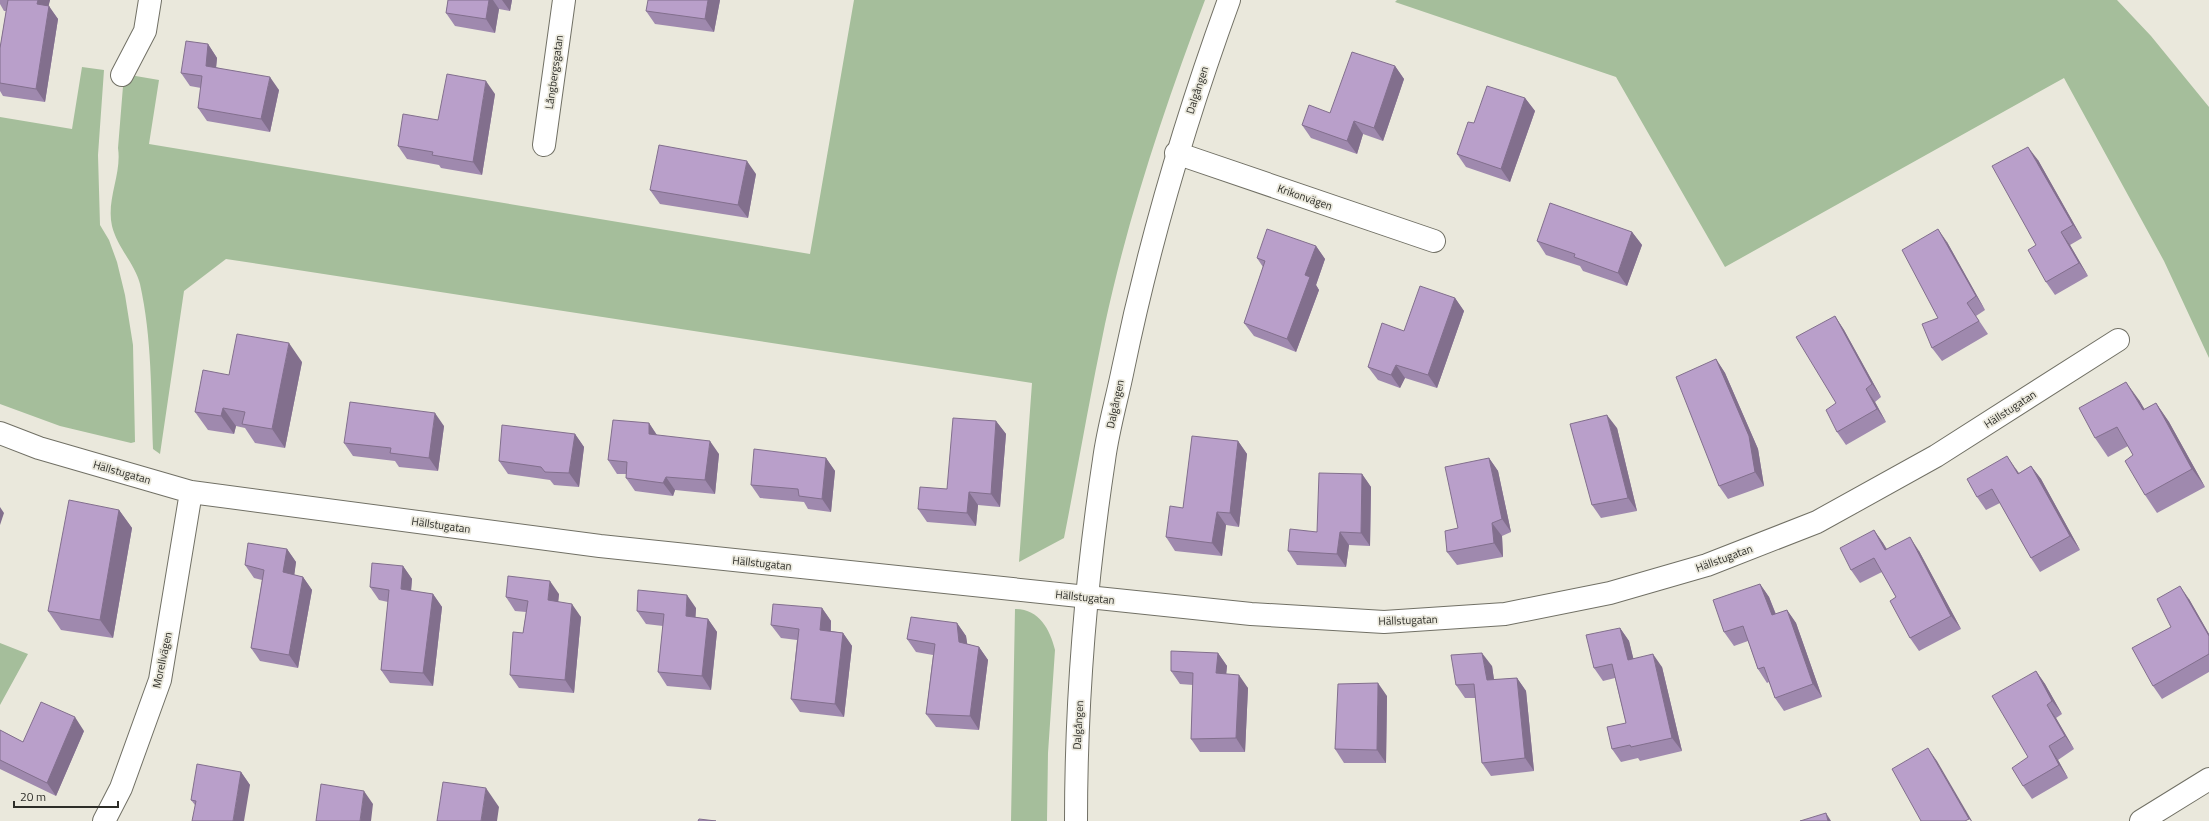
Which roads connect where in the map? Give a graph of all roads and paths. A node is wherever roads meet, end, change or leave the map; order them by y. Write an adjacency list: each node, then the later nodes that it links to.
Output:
1 (150, 0): 4 (street)
2 (564, 0): 5 (street, Långbergsgatan)
3 (1229, 0): 6 (street, Dalgången)
4 (122, 76)
5 (544, 145)
6 (1176, 153): 7 (street, Krikonvägen); 11 (street, Dalgången)
7 (1434, 241)
8 (2118, 340): 11 (street, Hällstugatan)
9 (0, 434): 10 (street, Hällstugatan)
10 (191, 492): 11 (street, Hällstugatan); 13 (street, Morellvägen)
11 (1087, 597): 14 (street, Dalgången)
12 (2209, 779): 15 (street)
13 (104, 821)
14 (1076, 821)
15 (2141, 821)

